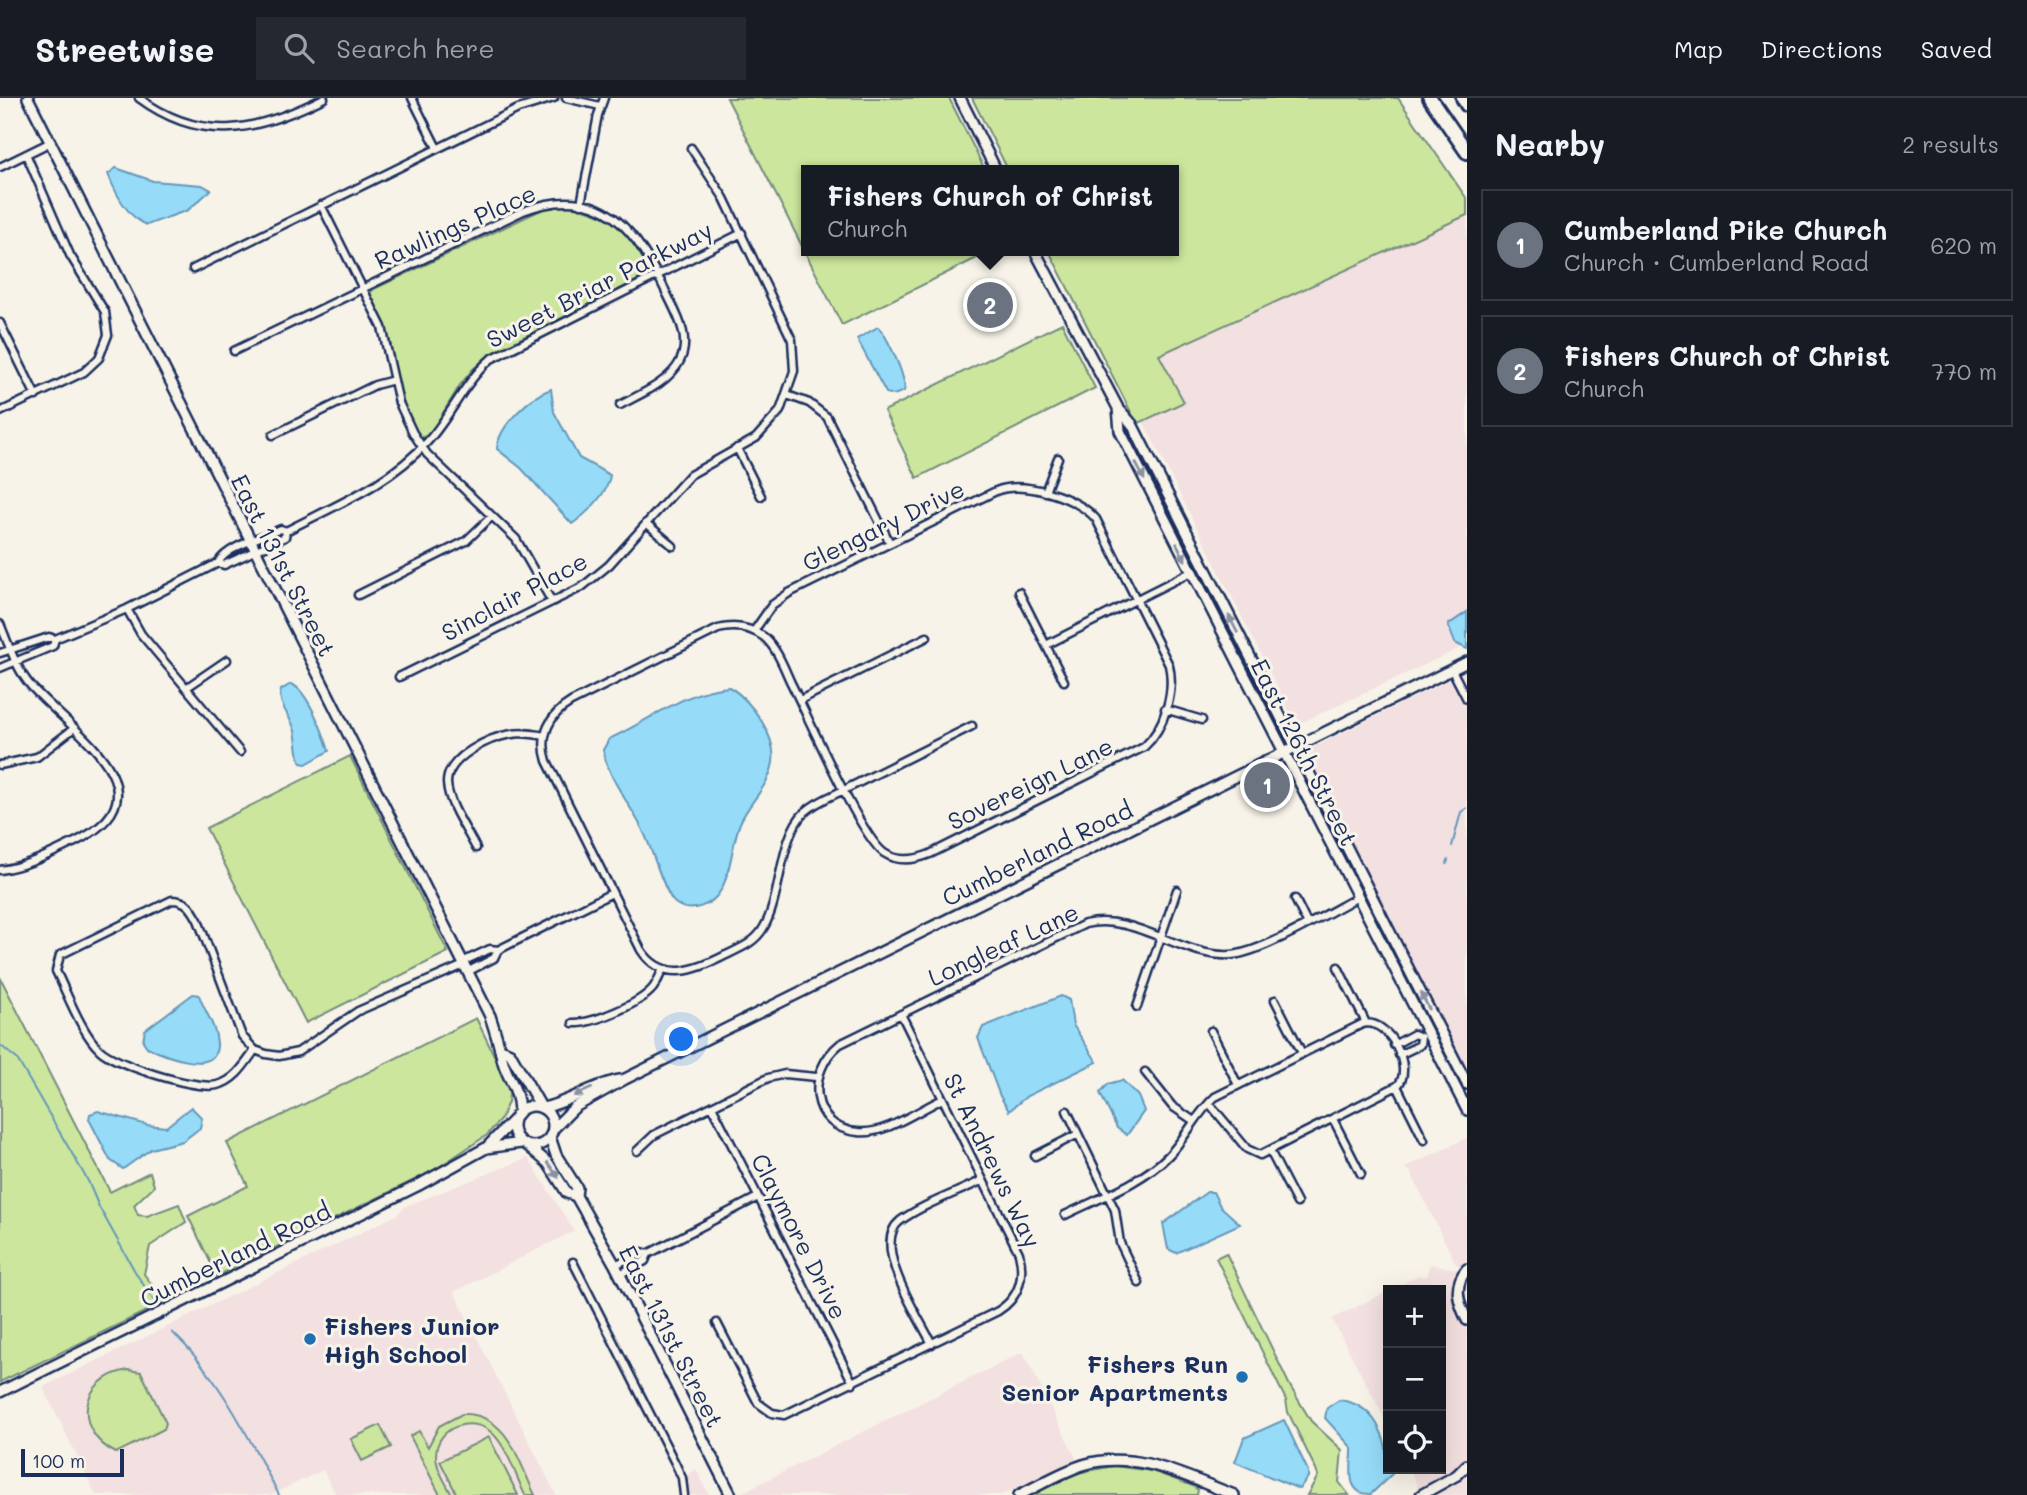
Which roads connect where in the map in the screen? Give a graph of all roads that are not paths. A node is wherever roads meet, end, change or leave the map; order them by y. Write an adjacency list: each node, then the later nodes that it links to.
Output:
1 (29, 98): 13 (main road, East 131st Street)
2 (139, 98): 3 (street)
3 (324, 98)
4 (412, 98): 14 (street)
5 (554, 98): 14 (street)
6 (566, 98): 12 (street)
7 (604, 98): 12 (street)
8 (960, 98): 18 (main road)
9 (1430, 98): 16 (highway)
10 (1462, 98): 11 (highway)
11 (1467, 105)
12 (600, 106): 20 (street)
13 (51, 142): 17 (street); 45 (main road, East 131st Street)
14 (437, 148): 21 (street)
15 (691, 148): 22 (street)
16 (1467, 152)
17 (26, 155): 19 (street); 31 (street)
18 (994, 165)
19 (0, 167)
20 (581, 204): 25 (street, Rawlings Place); 26 (street, Rawlings Place)
21 (321, 205): 24 (street); 26 (street)
22 (742, 233): 25 (street, Sweet Briar Parkway); 30 (street)
23 (1038, 256): 33 (main road, East 126th Street)
24 (193, 269)
25 (658, 275): 32 (street, Rawlings Place); 36 (street, Sweet Briar Parkway)
26 (363, 289): 28 (street, Rawlings Place); 29 (street)
27 (0, 323): 31 (street)
28 (233, 351)
29 (394, 380): 35 (street); 36 (street)
30 (788, 395): 37 (street, Sinclair Place); 43 (street)
31 (36, 396): 34 (street)
32 (620, 405)
33 (1118, 408): 46 (main road, East 126th Street, one-way to 46); 74 (main road, East 126th Street, one-way to 33)
34 (0, 412)
35 (273, 435)
36 (422, 448): 41 (street); 45 (street, Sweet Briar Parkway)
37 (737, 448): 40 (street); 42 (street, Sinclair Place)
38 (1058, 458): 39 (street)
39 (1045, 492): 43 (street, Glengary Drive); 49 (street, Glengary Drive)
40 (761, 496)
41 (492, 516): 48 (street); 50 (street)
42 (646, 523): 44 (street); 50 (street, Sinclair Place)
43 (890, 543): 53 (street, Glengary Drive)
44 (673, 546)
45 (253, 547): 51 (street, Sweet Briar Parkway); 88 (main road, East 131st Street)
46 (1191, 572): 49 (street); 76 (main road, East 126th Street)
47 (1019, 592): 56 (street)
48 (358, 595)
49 (1136, 599): 56 (street); 69 (street, Sovereign Lane)
50 (552, 602): 64 (street, Sinclair Place)
51 (127, 609): 55 (street, Sweet Briar Parkway); 66 (street)
52 (0, 624): 57 (street)
53 (754, 631): 68 (street); 73 (street)
54 (927, 636): 68 (street)
55 (55, 639): 57 (street, Sweet Briar Parkway); 61 (street, Sweet Briar Parkway)
56 (1045, 645): 65 (street)
57 (10, 649): 58 (street, Sweet Briar Parkway); 61 (street)
58 (0, 653)
59 (227, 660): 66 (street)
60 (1467, 662): 63 (main road, Cumberland Road)
61 (16, 663): 62 (street, Sweet Briar Parkway); 72 (street)
62 (0, 668)
63 (1452, 670): 67 (street); 74 (main road, Cumberland Road)
64 (399, 677)
65 (1063, 681)
66 (186, 688): 75 (street)
67 (1467, 699)
68 (800, 700): 78 (street)
69 (1165, 709): 70 (street); 78 (street, Sovereign Lane)
70 (1202, 720)
71 (972, 726): 78 (street)
72 (74, 729): 77 (street); 80 (street)
73 (545, 736): 79 (street); 82 (street)
74 (1295, 747): 76 (main road, Cumberland Road); 96 (main road, East 126th Street, one-way to 74)
75 (240, 752)
76 (1284, 752): 83 (main road, East 126th Street); 106 (main road, Cumberland Road)
77 (0, 765)
78 (845, 790): 90 (street)
79 (476, 848)
80 (0, 870)
81 (1177, 890): 86 (street)
82 (612, 893): 87 (street); 90 (street)
83 (1358, 897): 85 (street, Longleaf Lane); 98 (main road, East 126th Street)
84 (1295, 899): 85 (street)
85 (1307, 923): 86 (street, Longleaf Lane)
86 (1160, 938): 92 (street); 93 (street, Longleaf Lane)
87 (498, 950): 88 (street); 88 (street)
88 (464, 966): 100 (street); 101 (main road, East 131st Street)
89 (1338, 967): 95 (street)
90 (663, 969): 94 (street)
91 (1275, 999): 102 (street)
92 (1137, 1007)
93 (901, 1014): 105 (street, Longleaf Lane); 110 (street, St Andrews Way)
94 (573, 1023)
95 (1366, 1023): 99 (street); 102 (street)
96 (1438, 1029): 98 (street); 107 (main road, East 126th Street)
97 (1211, 1031): 108 (street)
98 (1425, 1036): 99 (street); 103 (street); 114 (main road, East 126th Street)
99 (1394, 1045): 103 (street)
100 (255, 1050): 100 (street)
101 (503, 1050): 113 (main road, East 131st Street); 115 (main road, East 131st Street)
102 (1302, 1054): 108 (street)
103 (1399, 1055): 109 (street)
104 (1145, 1072): 119 (street)
105 (816, 1077): 110 (street); 112 (street)
106 (625, 1079): 113 (main road, Cumberland Road, one-way to 113); 120 (main road, Cumberland Road)
107 (1467, 1084)
108 (1238, 1085): 111 (street)
109 (1397, 1086): 117 (street); 122 (street)
110 (943, 1098): 129 (street, St Andrews Way)
111 (1209, 1103): 119 (street); 125 (street)
112 (712, 1106): 126 (street); 132 (street, Claymore Drive)
113 (542, 1108): 115 (main road); 120 (main road)
114 (1467, 1110)
115 (519, 1111): 118 (main road)
116 (1067, 1111): 121 (street)
117 (1333, 1119): 125 (street); 128 (street)
118 (513, 1120): 123 (main road); 124 (main road, Cumberland Road)
119 (1194, 1121): 130 (street)
120 (552, 1133): 123 (main road); 131 (main road, East 131st Street)
121 (1078, 1134): 127 (street); 130 (street)
122 (1424, 1140)
123 (524, 1144): 124 (main road, Cumberland Road); 131 (main road, East 131st Street, one-way to 131)
124 (486, 1148): 143 (main road, Cumberland Road)
125 (1270, 1151): 133 (street)
126 (637, 1152)
127 (1035, 1156)
128 (1360, 1174)
129 (983, 1180): 141 (street, St Andrews Way); 141 (street)
130 (1108, 1194): 134 (street); 138 (street)
131 (576, 1196): 137 (main road, East 131st Street)
132 (758, 1197): 137 (street); 142 (street, Claymore Drive)
133 (1297, 1203)
134 (1065, 1215)
135 (573, 1262): 146 (street)
136 (1467, 1269): 139 (main road)
137 (617, 1270): 147 (main road, East 131st Street)
138 (1139, 1283)
139 (1467, 1320)
140 (716, 1323): 142 (street, St Andrews Way)
141 (932, 1344): 142 (street, St Andrews Way)
142 (853, 1383)
143 (0, 1392)
144 (1467, 1465): 151 (main road)
145 (1207, 1485): 148 (main road); 149 (street); 150 (main road)
146 (684, 1495)
147 (731, 1495)
148 (1019, 1495)
149 (1204, 1495)
150 (1234, 1495)
151 (1421, 1495)

